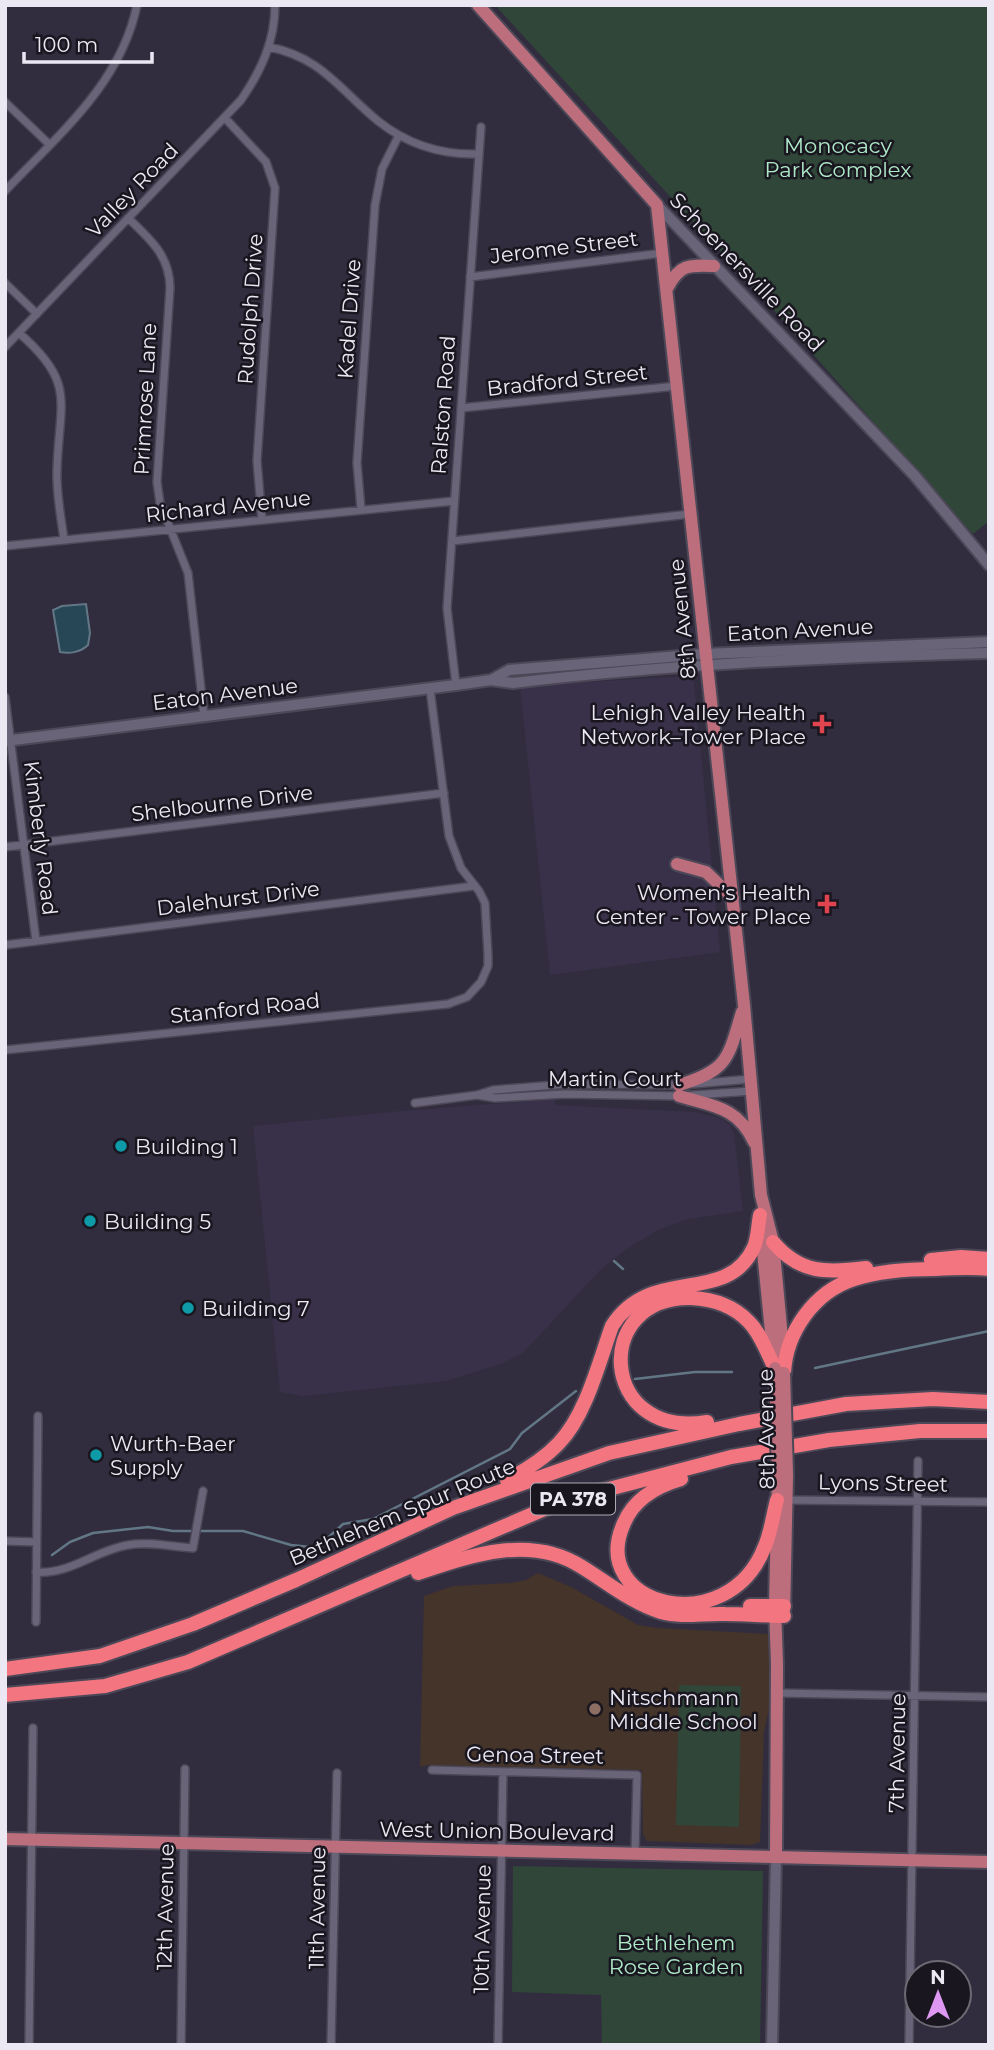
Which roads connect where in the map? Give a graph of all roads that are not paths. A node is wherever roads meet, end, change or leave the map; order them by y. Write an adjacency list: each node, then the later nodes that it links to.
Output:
1 (137, 5): 9 (street)
2 (275, 5): 4 (street, Valley Road)
3 (478, 5): 12 (main road, Schoenersville Road)
4 (269, 47): 6 (street, Valley Road); 8 (street)
5 (5, 102): 9 (street)
6 (225, 118): 13 (street, Valley Road); 27 (street, Rudolph Drive)
7 (481, 127): 10 (street, Ralston Road)
8 (399, 135): 10 (street); 25 (street, Kadel Drive)
9 (49, 144): 11 (street)
10 (478, 153): 16 (street, Ralston Road)
11 (5, 191)
12 (657, 205): 14 (main road, 8th Avenue); 15 (street, Schoenersville Road)
13 (128, 218): 19 (street, Valley Road); 28 (street, Primrose Lane)
14 (663, 253): 16 (street, Jerome Street); 18 (main road, 8th Avenue)
15 (714, 266): 18 (main road); 32 (street, Schoenersville Road)
16 (470, 277): 23 (street, Ralston Road)
17 (5, 283): 19 (street)
18 (667, 287): 22 (main road, 8th Avenue)
19 (37, 314): 20 (street, Valley Road)
20 (19, 333): 21 (street, Valley Road); 29 (street)
21 (5, 347)
22 (677, 386): 23 (street, Bradford Street); 26 (main road, 8th Avenue)
23 (461, 408): 24 (street, Ralston Road)
24 (454, 501): 25 (street, Richard Avenue); 30 (street, Ralston Road)
25 (361, 509): 27 (street, Richard Avenue)
26 (690, 514): 30 (street); 35 (main road, 8th Avenue)
27 (262, 520): 28 (street, Richard Avenue)
28 (171, 530): 29 (street, Richard Avenue); 39 (street, Primrose Lane)
29 (64, 540): 31 (street, Richard Avenue)
30 (452, 541): 36 (street, Ralston Road)
31 (5, 546)
32 (989, 565)
33 (989, 642): 35 (street, Eaton Avenue)
34 (989, 653): 35 (street, Eaton Avenue)
35 (706, 659): 36 (street, Eaton Avenue); 46 (main road, 8th Avenue)
36 (456, 685): 37 (street, Eaton Avenue)
37 (430, 689): 39 (street, Eaton Avenue); 41 (street)
38 (5, 697): 40 (street, Kimberly Road)
39 (204, 716): 40 (street, Eaton Avenue)
40 (8, 740): 42 (street, Kimberly Road)
41 (444, 793): 42 (street, Shelbourne Drive); 45 (street)
42 (24, 845): 43 (street, Shelbourne Drive); 47 (street, Kimberly Road)
43 (5, 847)
44 (677, 864): 46 (main road)
45 (474, 886): 47 (street, Dalehurst Drive); 50 (street, Stanford Road)
46 (733, 898): 49 (main road, 8th Avenue)
47 (36, 941): 48 (street, Dalehurst Drive)
48 (5, 945)
49 (744, 1005): 51 (main road, 8th Avenue); 52 (main road)
50 (5, 1050)
51 (752, 1085): 52 (street, Martin Court); 52 (street, Martin Court); 54 (main road, 8th Avenue)
52 (679, 1091): 53 (street, Martin Court); 54 (main road)
53 (415, 1103)
54 (757, 1149): 55 (main road, 8th Avenue)
55 (764, 1231): 56 (highway); 58 (main road, 8th Avenue); 71 (highway)
56 (989, 1259)
57 (989, 1269): 58 (highway)
58 (780, 1371): 62 (highway); 68 (main road, 8th Avenue, bridge)
59 (989, 1391): 60 (highway)
60 (933, 1399): 61 (highway, Bethlehem Spur Route / PA 378); 62 (highway, Bethlehem Spur Route / PA 378)
61 (989, 1402)
62 (806, 1410): 71 (highway, Bethlehem Spur Route / PA 378)
63 (38, 1416): 73 (street)
64 (989, 1431): 65 (highway, PA 378)
65 (829, 1440): 75 (highway, PA 378); 76 (highway)
66 (918, 1461): 69 (street, 7th Avenue)
67 (203, 1492): 74 (street)
68 (782, 1500): 69 (street, Lyons Street); 76 (highway); 77 (main road, 8th Avenue)
69 (918, 1501): 70 (street, Lyons Street); 82 (street, 7th Avenue)
70 (989, 1502)
71 (453, 1508): 79 (highway, Bethlehem Spur Route / PA 378)
72 (5, 1541): 73 (street)
73 (36, 1542): 74 (street)
74 (36, 1572): 78 (street)
75 (330, 1603): 77 (highway); 81 (highway, PA 378)
76 (689, 1605): 77 (highway)
77 (779, 1611): 80 (main road, 8th Avenue)
78 (36, 1622)
79 (5, 1669)
80 (777, 1693): 82 (street); 95 (main road, 8th Avenue)
81 (5, 1695)
82 (915, 1696): 83 (street); 96 (street, 7th Avenue)
83 (989, 1698)
84 (33, 1728): 90 (street)
85 (185, 1769): 91 (street, 12th Avenue)
86 (432, 1770): 87 (street, Genoa Street)
87 (503, 1772): 93 (street, 10th Avenue); 94 (street, Genoa Street)
88 (337, 1773): 92 (street, 11th Avenue)
89 (5, 1839): 90 (main road, West Union Boulevard)
90 (31, 1840): 91 (main road, West Union Boulevard); 98 (street)
91 (183, 1844): 92 (main road, West Union Boulevard); 99 (street, 12th Avenue)
92 (336, 1848): 93 (main road, West Union Boulevard); 100 (street, 11th Avenue)
93 (502, 1851): 94 (main road, West Union Boulevard); 101 (street, 10th Avenue)
94 (635, 1853): 95 (main road, West Union Boulevard)
95 (776, 1857): 96 (main road, West Union Boulevard); 102 (street, 8th Avenue)
96 (912, 1861): 97 (main road, West Union Boulevard); 103 (street, 7th Avenue)
97 (989, 1862)
98 (29, 2045)
99 (181, 2045)
100 (331, 2045)
101 (498, 2045)
102 (772, 2045)
103 (909, 2045)

